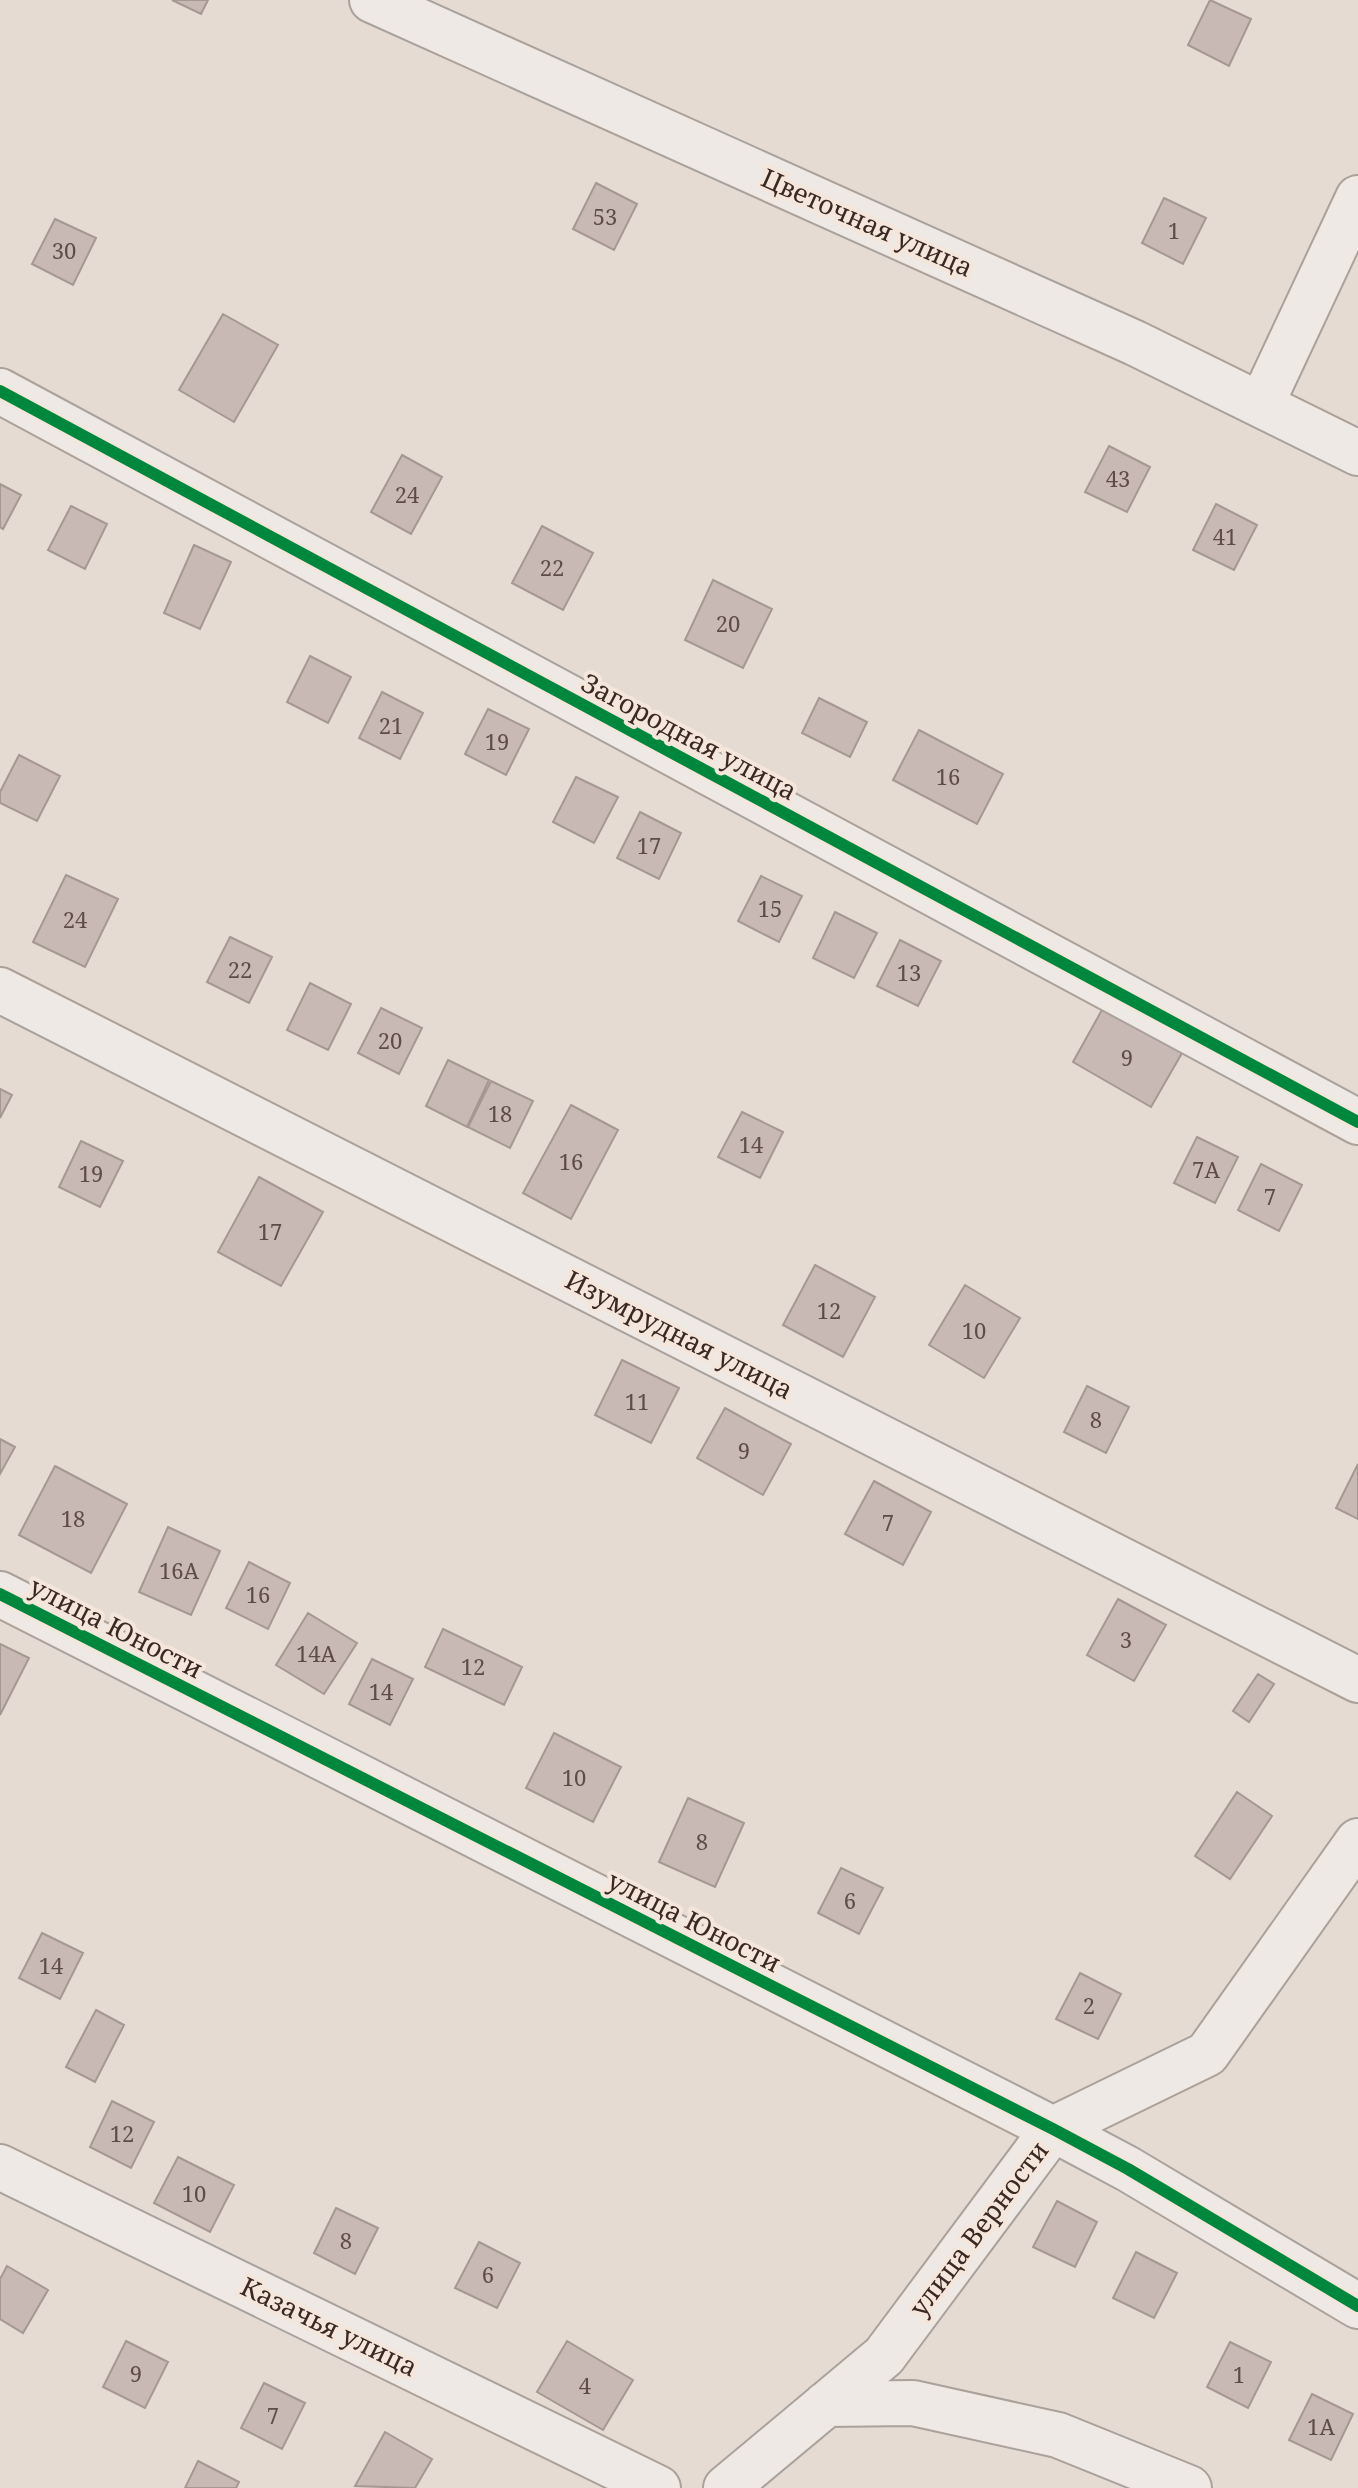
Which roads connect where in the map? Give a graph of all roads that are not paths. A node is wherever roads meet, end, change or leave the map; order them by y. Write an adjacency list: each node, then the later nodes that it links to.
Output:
1 (372, 0): 4 (street, Цветочная улица)
2 (1358, 198): 4 (street)
3 (0, 391): 7 (street, Загородная улица)
4 (1261, 405): 5 (street, Цветочная улица)
5 (1358, 453)
6 (0, 990): 9 (street, Изумрудная улица)
7 (1358, 1122)
8 (0, 1594): 11 (street, улица Юности)
9 (1358, 1680)
10 (1358, 1841): 11 (street, улица Верности)
11 (1053, 2129): 13 (street, улица Юности); 14 (street, улица Верности)
12 (0, 2167): 15 (street, Казачья улица)
13 (1358, 2306)
14 (826, 2404): 16 (street, улица Верности); 17 (street)
15 (658, 2488)
16 (726, 2488)
17 (1189, 2488)

